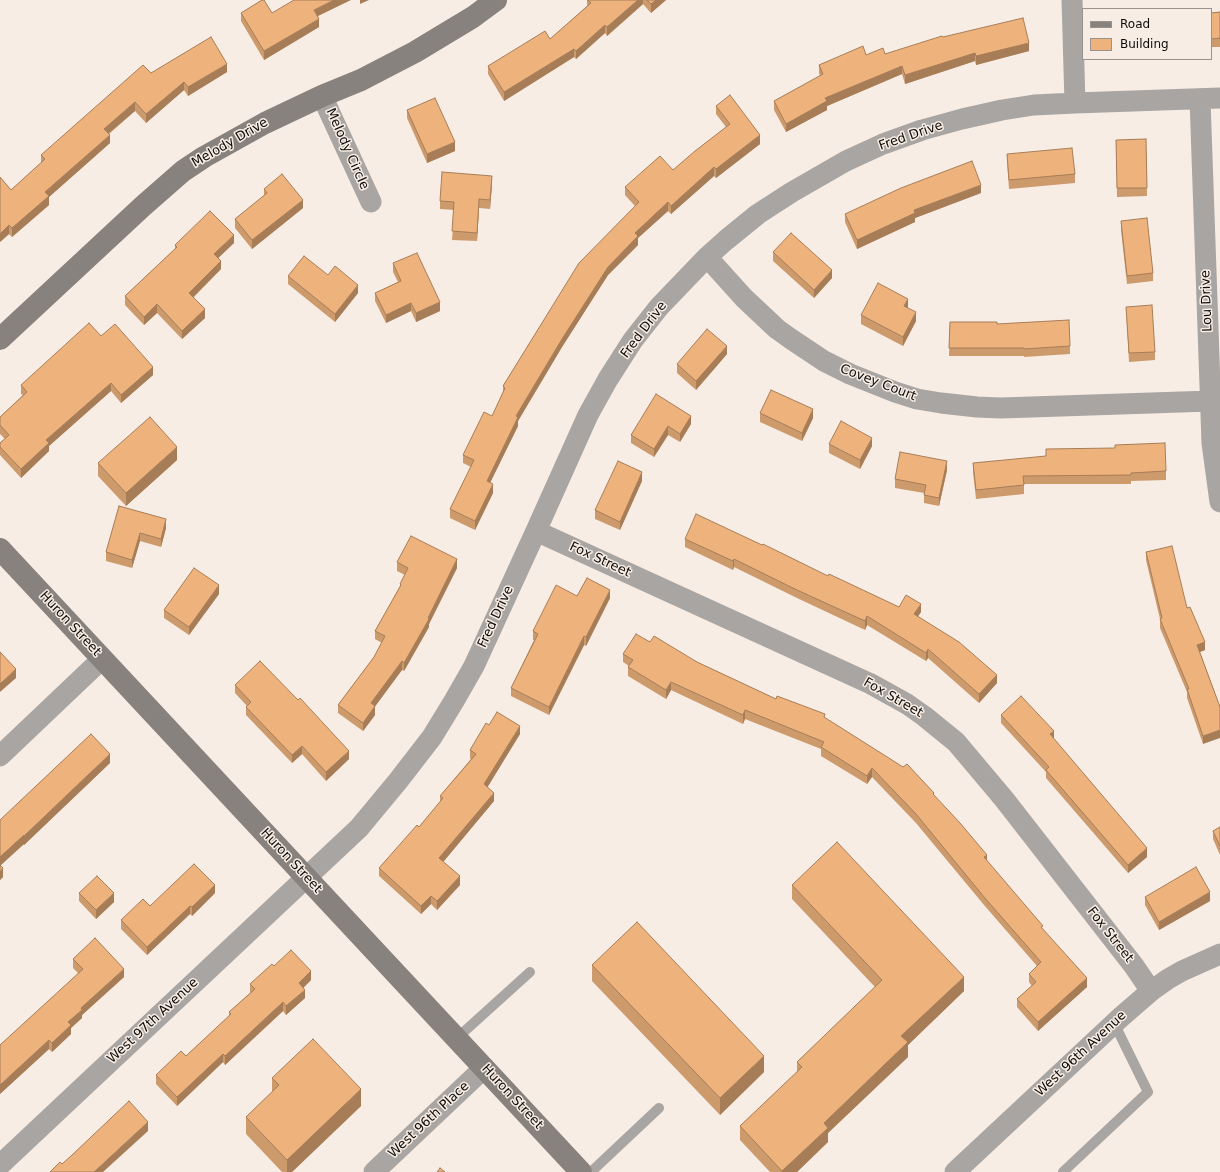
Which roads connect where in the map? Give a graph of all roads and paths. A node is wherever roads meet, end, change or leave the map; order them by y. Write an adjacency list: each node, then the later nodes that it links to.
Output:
1 (496, 0): 3 (main road, Melody Drive)
2 (1072, 0): 5 (street)
3 (322, 96): 6 (street, Melody Circle); 8 (main road, Melody Drive)
4 (1210, 98): 5 (street, Fred Drive); 9 (street, Lou Drive)
5 (1076, 103): 7 (street, Fred Drive)
6 (371, 202)
7 (707, 257): 9 (street, Covey Court); 11 (street, Fred Drive)
8 (0, 339)
9 (1211, 401): 10 (street, Lou Drive)
10 (1220, 502)
11 (536, 531): 15 (street, Fred Drive); 18 (street, Fox Street)
12 (0, 549): 13 (main road, Huron Street)
13 (102, 659): 14 (street); 15 (main road, Huron Street)
14 (0, 756)
15 (306, 877): 20 (main road, Huron Street); 23 (street, West 97th Avenue)
16 (1220, 954): 18 (street, West 96th Avenue)
17 (530, 972): 20 (lane)
18 (1151, 991): 19 (street, West 96th Avenue)
19 (1114, 1023): 27 (street, West 96th Avenue); 28 (lane)
20 (457, 1038): 21 (main road, Huron Street)
21 (484, 1068): 24 (street, West 96th Place); 25 (main road, Huron Street)
22 (659, 1108): 26 (lane)
23 (0, 1165)
24 (374, 1172)
25 (581, 1172)
26 (591, 1172)
27 (955, 1172)
28 (1064, 1172)

